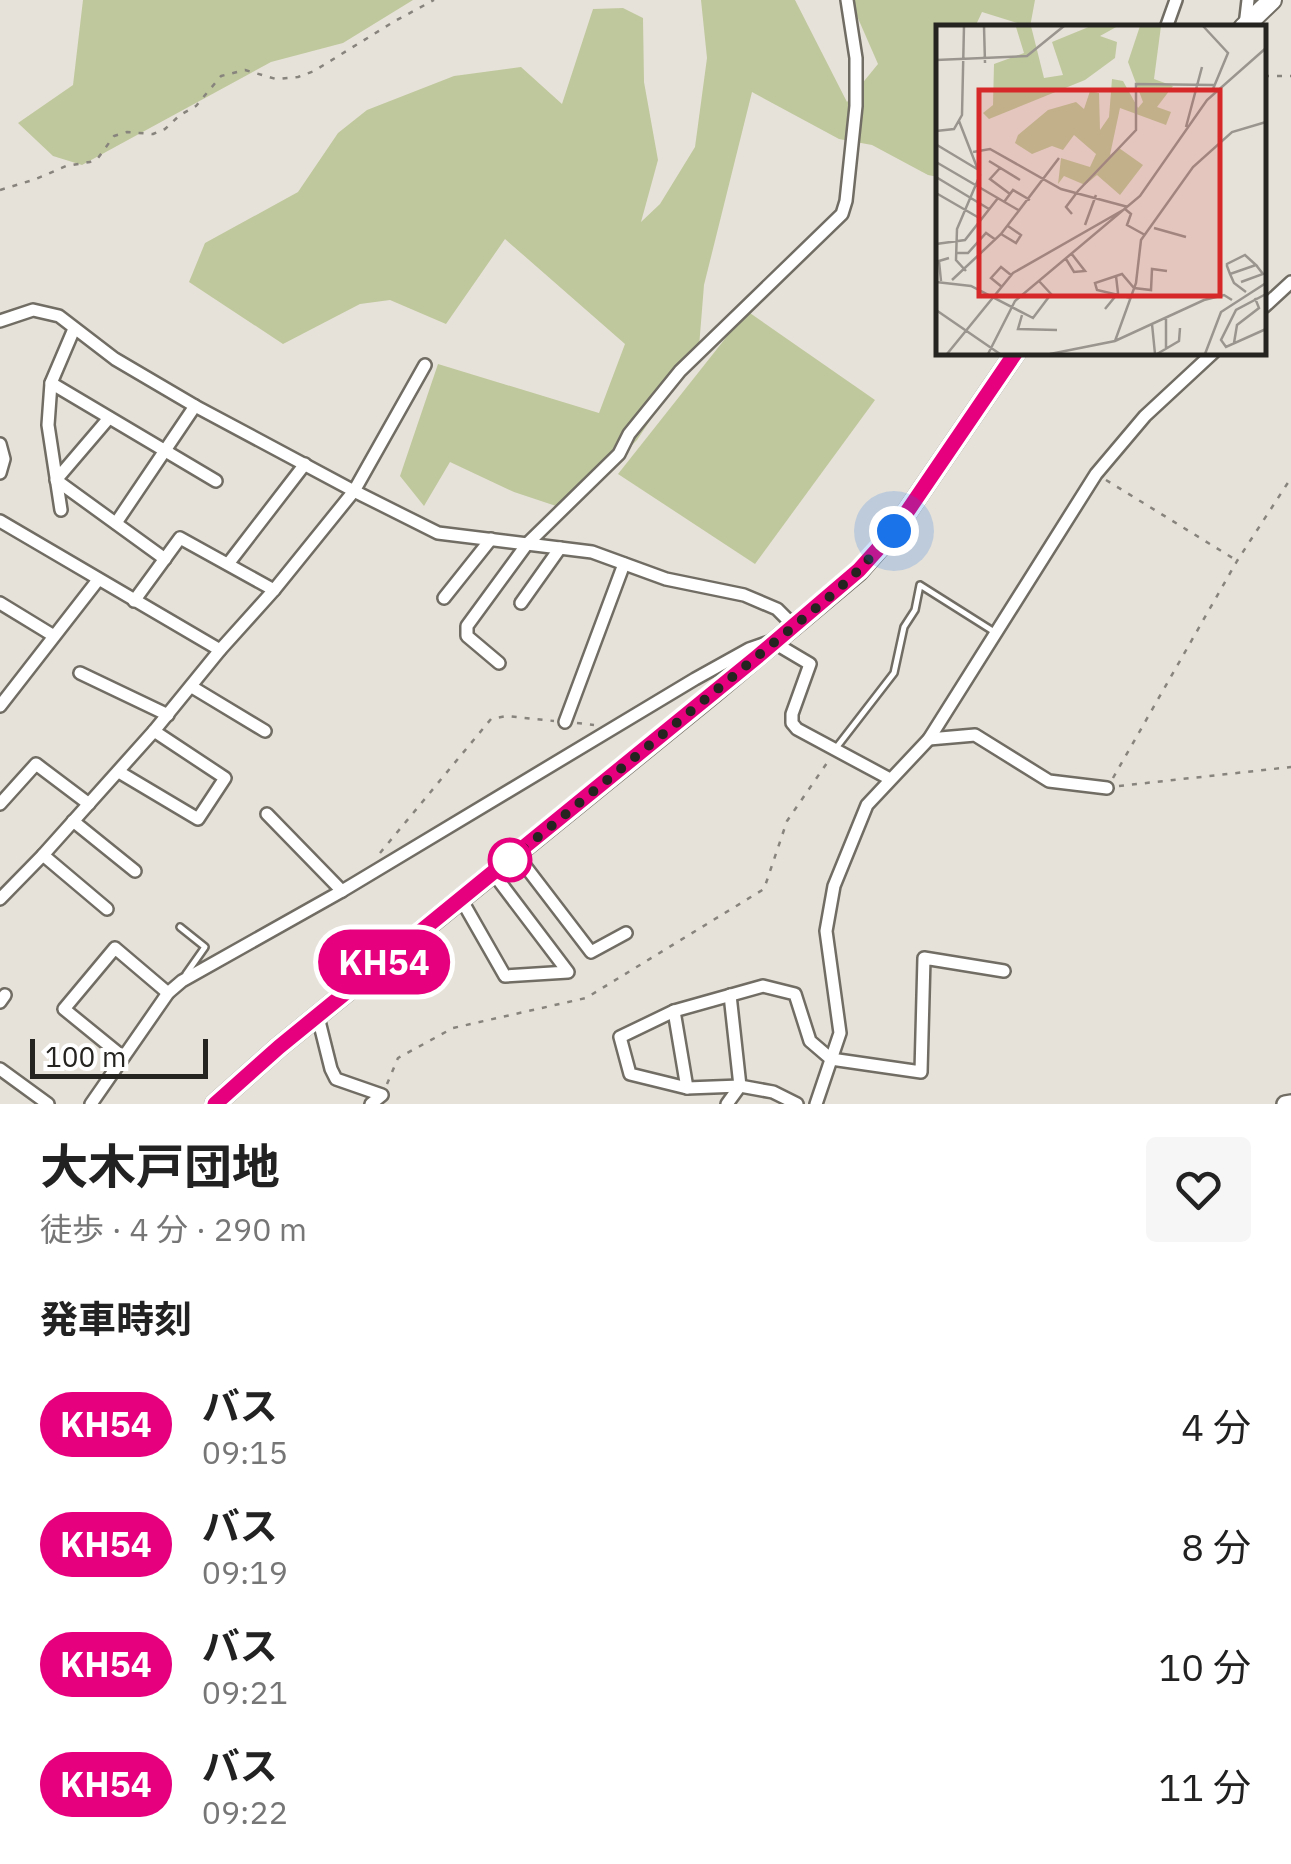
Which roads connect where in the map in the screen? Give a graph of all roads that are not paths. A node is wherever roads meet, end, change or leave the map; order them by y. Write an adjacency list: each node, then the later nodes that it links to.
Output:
1 (847, 0): 29 (street)
2 (1176, 0): 5 (street)
3 (1248, 0): 6 (street)
4 (1272, 0): 7 (main road)
5 (1167, 25)
6 (1244, 25)
7 (1246, 25)
8 (1291, 282): 9 (street)
9 (1266, 305)
10 (0, 320): 11 (street)
11 (74, 329): 15 (street); 16 (street)
12 (1014, 355): 40 (main road)
13 (1211, 355): 41 (street)
14 (425, 365): 24 (street)
15 (52, 384): 17 (street); 22 (street)
16 (195, 406): 19 (street); 20 (street)
17 (109, 418): 19 (street); 22 (street)
18 (0, 444): 21 (street)
19 (166, 451): 23 (street); 27 (street)
20 (305, 464): 24 (street); 32 (street)
21 (0, 474)
22 (56, 480): 25 (street); 27 (street)
23 (216, 481)
24 (354, 491): 28 (street); 35 (street)
25 (61, 510)
26 (0, 522): 34 (street)
27 (116, 524): 31 (street)
28 (491, 539): 29 (street); 36 (street)
29 (527, 544): 30 (street); 45 (street)
30 (560, 548): 33 (street); 39 (street)
31 (165, 559): 32 (street); 37 (street)
32 (228, 564): 35 (street)
33 (624, 564): 40 (street); 51 (street)
34 (98, 580): 37 (street); 42 (street)
35 (274, 590): 44 (street)
36 (444, 598)
37 (134, 601): 44 (street)
38 (0, 603): 42 (street)
39 (521, 603)
40 (794, 626): 43 (main road)
41 (996, 634): 54 (street); 55 (lane)
42 (54, 636): 48 (street)
43 (778, 639): 55 (street); 63 (main road); 67 (street)
44 (220, 650): 47 (street)
45 (498, 663)
46 (80, 673): 50 (street)
47 (192, 687): 50 (street); 52 (street)
48 (5, 689): 49 (street)
49 (0, 706)
50 (168, 715): 53 (street)
51 (565, 722)
52 (265, 730)
53 (154, 731): 56 (street); 56 (street)
54 (929, 739): 57 (street); 58 (street)
55 (836, 748): 57 (street)
56 (119, 772): 60 (street)
57 (890, 779): 82 (street)
58 (1107, 788)
59 (0, 804): 60 (street)
60 (89, 804): 62 (street)
61 (267, 814): 67 (street)
62 (74, 821): 64 (street); 65 (street)
63 (516, 854): 66 (main road); 72 (street)
64 (43, 855): 68 (street); 70 (street)
65 (135, 870)
66 (493, 873): 69 (main road); 69 (street)
67 (342, 891): 76 (street)
68 (0, 898)
69 (461, 899): 73 (main road)
70 (107, 910)
71 (180, 927): 76 (lane)
72 (626, 933)
73 (418, 934): 75 (street); 80 (main road)
74 (1004, 971): 82 (street)
75 (440, 976)
76 (182, 982): 77 (street)
77 (168, 994): 81 (street); 81 (street)
78 (730, 994): 79 (street); 82 (street); 84 (street)
79 (674, 1011): 85 (street); 85 (street)
80 (318, 1017): 88 (main road); 89 (street)
81 (123, 1056): 87 (street)
82 (831, 1059): 92 (street)
83 (0, 1069): 86 (street)
84 (740, 1086): 85 (street); 90 (street); 91 (street)
85 (687, 1088)
86 (48, 1104)
87 (91, 1104)
88 (215, 1104)
89 (371, 1104)
90 (727, 1104)
91 (796, 1104)
92 (816, 1104)

